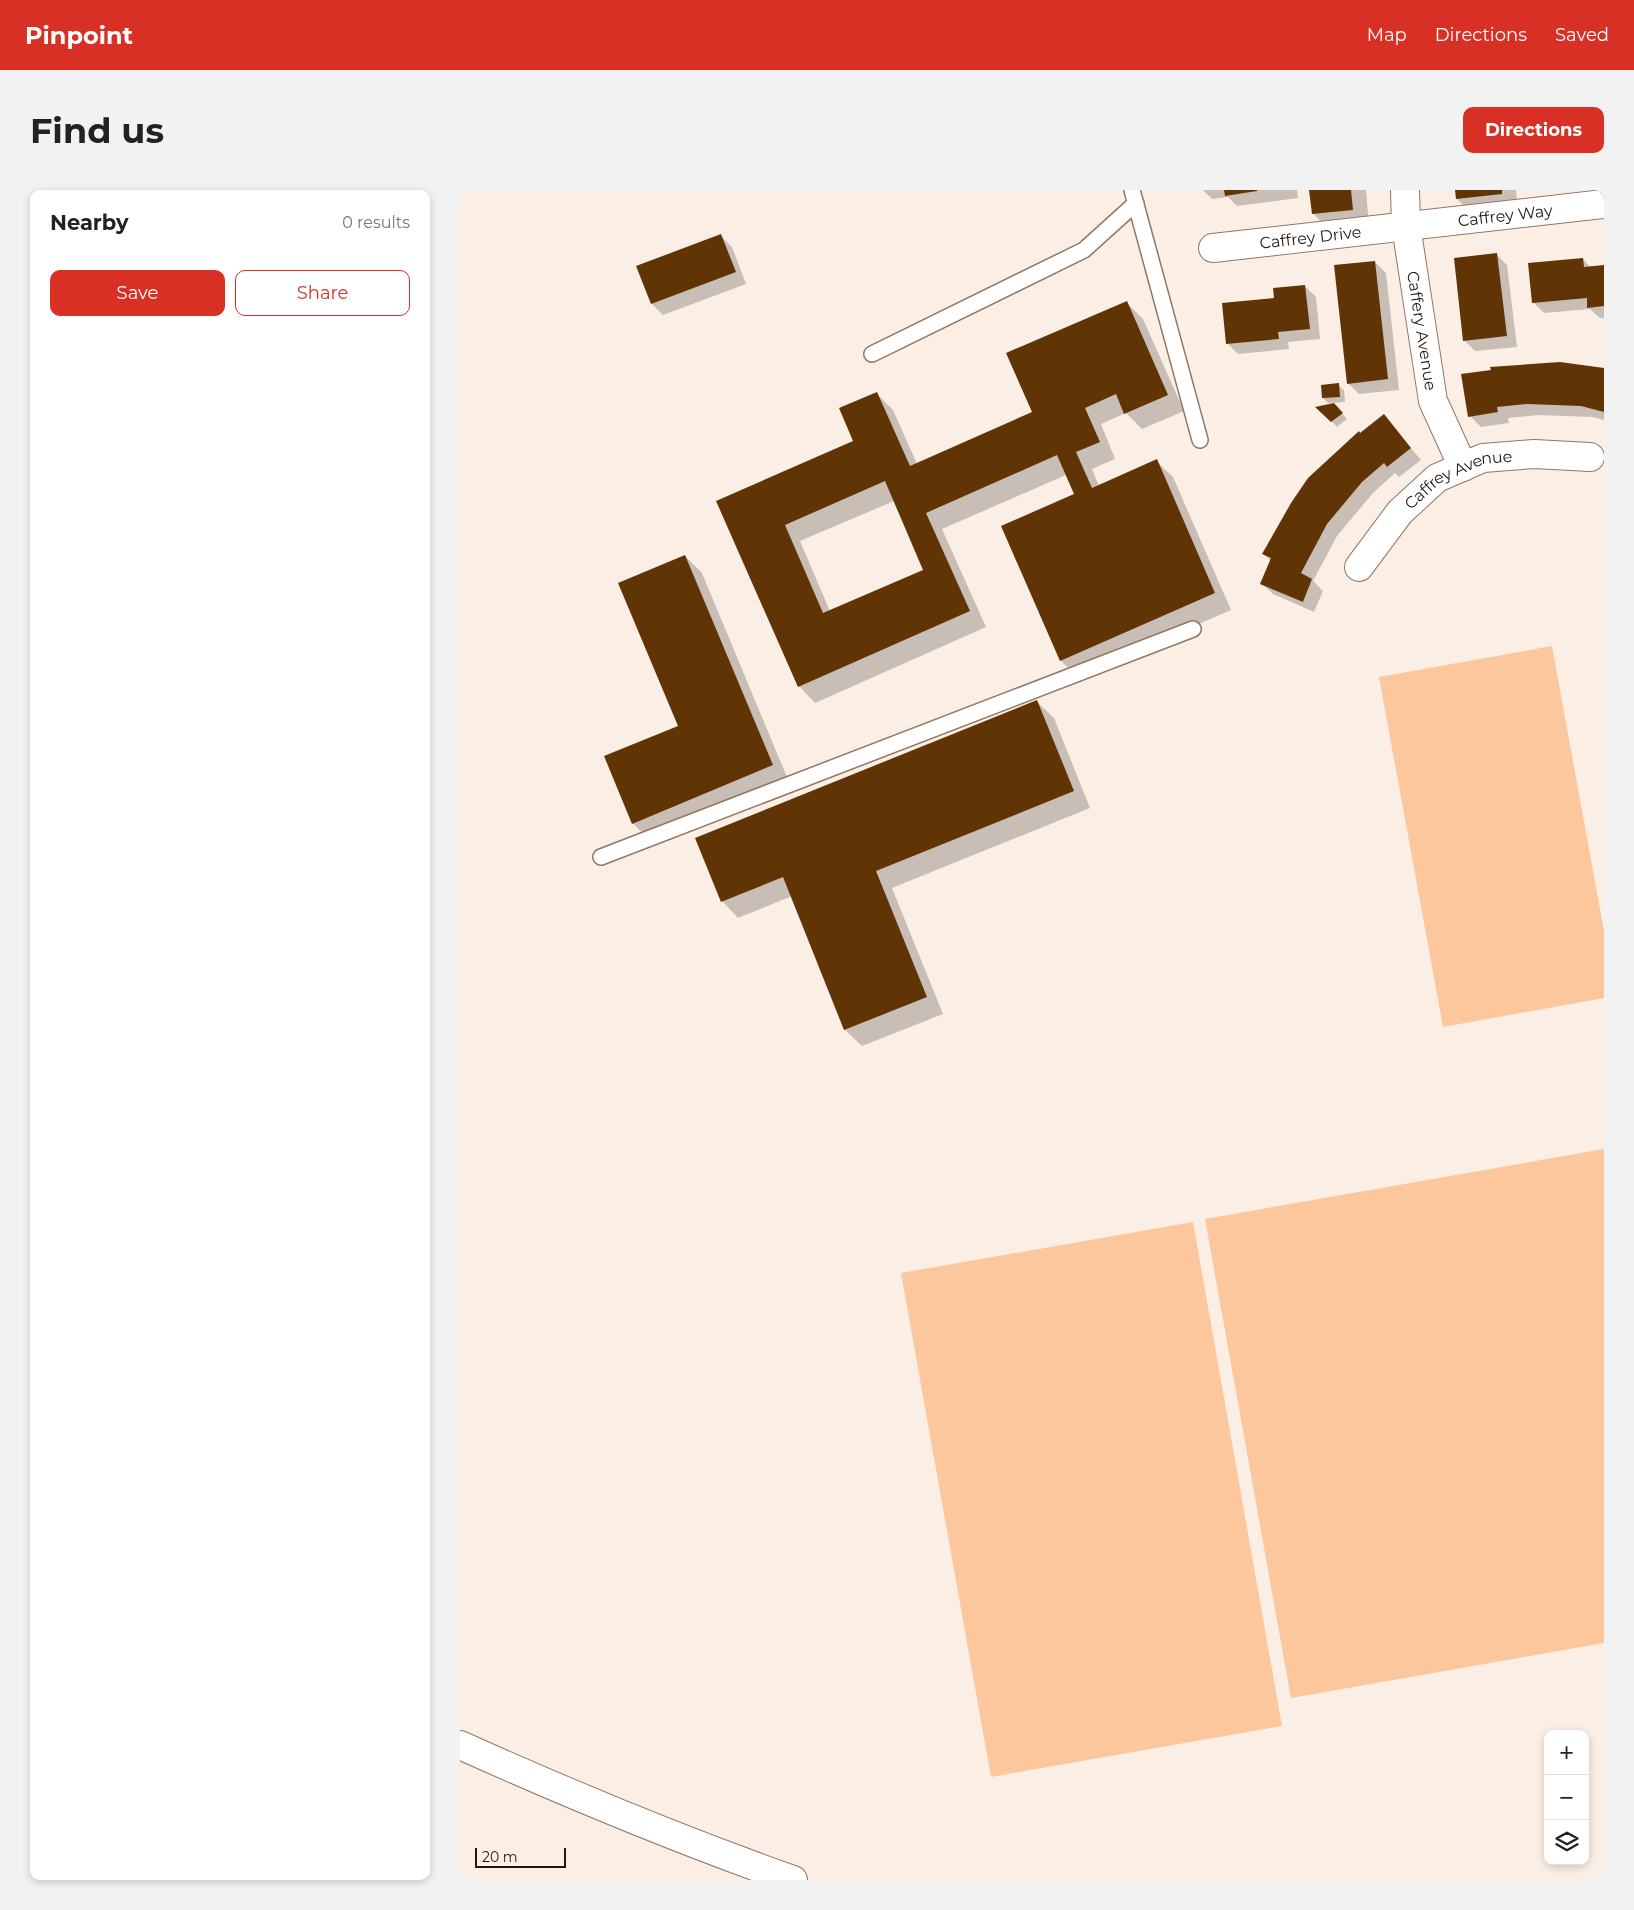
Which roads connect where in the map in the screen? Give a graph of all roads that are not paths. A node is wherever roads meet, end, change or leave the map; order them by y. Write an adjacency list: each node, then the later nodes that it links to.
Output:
1 (1404, 190): 4 (street, Caffery Avenue)
2 (1134, 197): 6 (lane); 7 (lane)
3 (1604, 204): 4 (street, Caffrey Way)
4 (1406, 226): 5 (street, Caffrey Drive); 9 (street, Caffery Avenue)
5 (1213, 248)
6 (872, 354)
7 (1200, 440)
8 (1590, 457): 9 (street, Caffrey Avenue)
9 (1462, 467): 10 (street, Caffrey Avenue)
10 (1359, 567)
11 (1193, 629): 12 (lane)
12 (601, 857)
13 (460, 1745): 14 (street)
14 (793, 1880)

